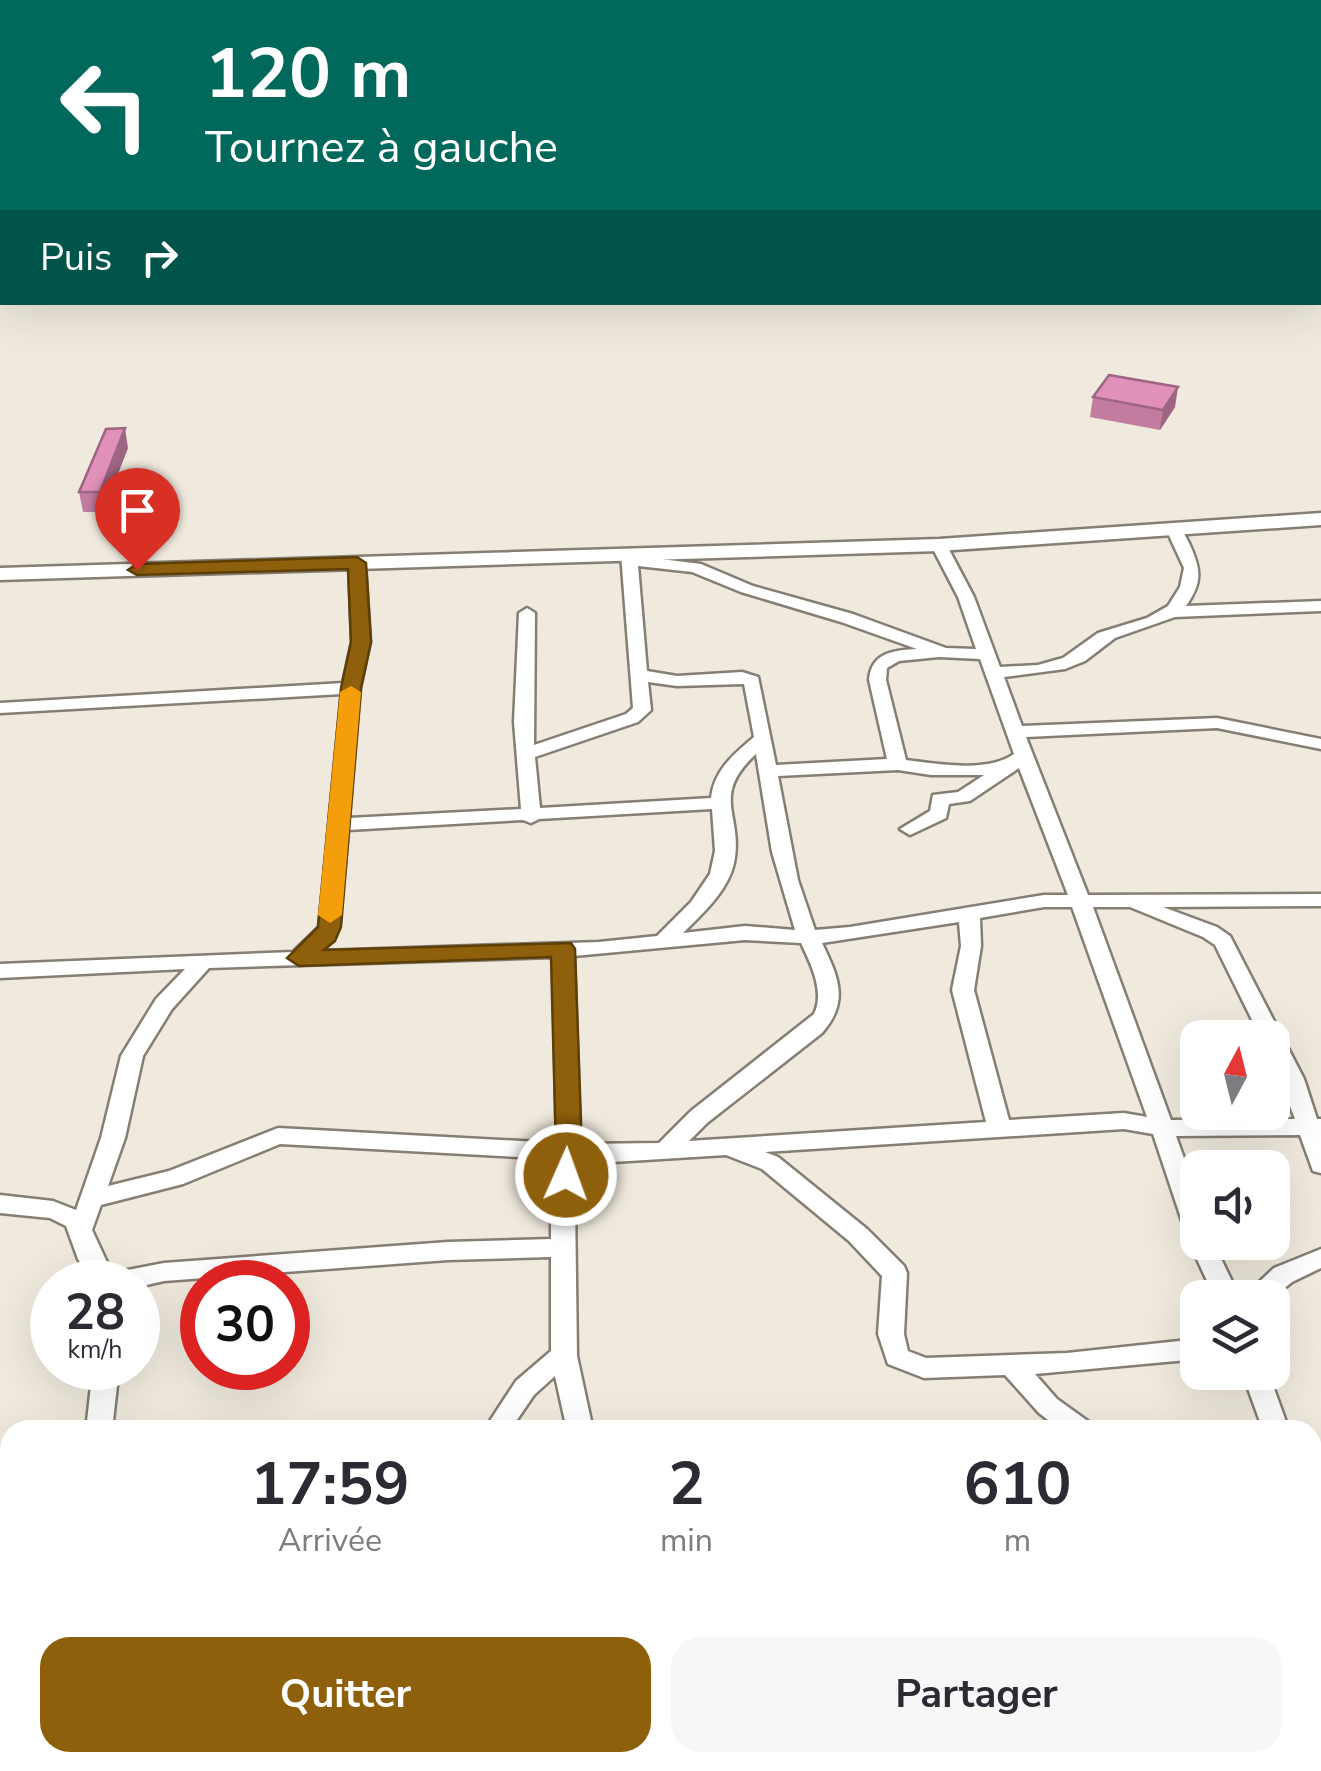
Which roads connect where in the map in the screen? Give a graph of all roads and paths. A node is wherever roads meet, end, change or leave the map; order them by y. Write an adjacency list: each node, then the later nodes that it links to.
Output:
1 (1321, 519): 2 (street)
2 (1174, 529): 3 (street); 8 (street)
3 (939, 544): 4 (street); 11 (street)
4 (630, 557): 5 (street); 10 (street); 12 (street)
5 (357, 563): 6 (street); 13 (street)
6 (0, 574)
7 (1321, 606): 8 (street)
8 (1173, 612): 11 (street)
9 (527, 613): 18 (street)
10 (944, 653): 11 (street); 20 (street)
11 (991, 663): 15 (street)
12 (640, 675): 16 (street); 18 (street)
13 (351, 688): 14 (street); 25 (street)
14 (0, 708)
15 (1017, 732): 17 (street); 19 (street)
16 (763, 738): 22 (street); 23 (street)
17 (1321, 744)
18 (526, 754): 24 (street)
19 (1024, 756): 21 (street); 28 (street)
20 (898, 764): 21 (street); 22 (street)
21 (1002, 768): 26 (street)
22 (769, 771): 30 (street)
23 (720, 803): 24 (street); 34 (street)
24 (531, 817): 25 (street)
25 (336, 826): 36 (street)
26 (910, 829)
27 (1123, 899): 28 (street); 29 (street); 39 (street)
28 (1082, 900): 31 (street); 40 (street)
29 (1321, 900)
30 (796, 910): 32 (street); 33 (street)
31 (969, 913): 33 (street); 41 (street)
32 (733, 934): 33 (street); 34 (street)
33 (810, 937): 44 (street)
34 (662, 944): 35 (street)
35 (563, 949): 36 (street); 43 (street)
36 (299, 958): 37 (street)
37 (203, 962): 38 (street); 47 (street)
38 (0, 972)
39 (1314, 1127): 40 (street); 45 (street)
40 (1162, 1128): 41 (street); 46 (street)
41 (1000, 1130): 42 (street)
42 (729, 1148): 44 (street); 57 (street)
43 (569, 1151): 44 (street); 47 (street); 50 (street)
44 (665, 1151)
45 (1321, 1165)
46 (1180, 1181)
47 (92, 1199): 49 (street)
48 (0, 1204): 49 (street)
49 (81, 1228): 52 (street)
50 (563, 1248): 53 (street); 56 (street)
51 (1321, 1258): 54 (street)
52 (90, 1260)
53 (160, 1273)
54 (1277, 1280)
55 (1180, 1351): 57 (street)
56 (564, 1356): 61 (street); 62 (street)
57 (1012, 1365): 63 (street)
58 (104, 1390): 60 (street)
59 (1262, 1390): 64 (street)
60 (100, 1420)
61 (502, 1420)
62 (578, 1420)
63 (1067, 1420)
64 (1272, 1420)

